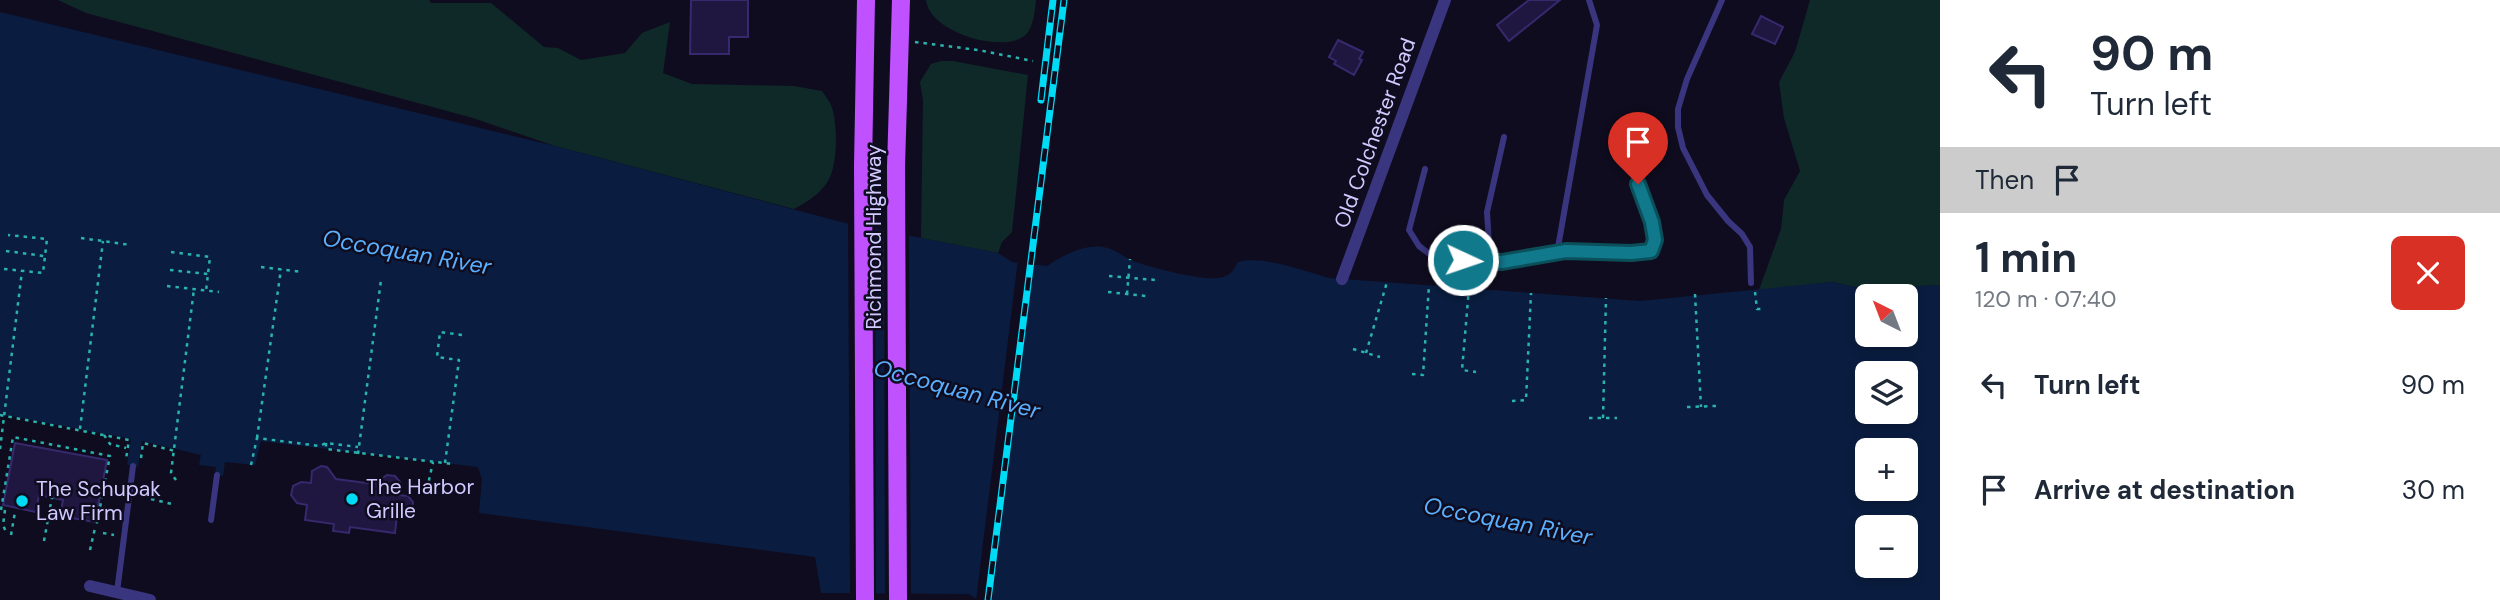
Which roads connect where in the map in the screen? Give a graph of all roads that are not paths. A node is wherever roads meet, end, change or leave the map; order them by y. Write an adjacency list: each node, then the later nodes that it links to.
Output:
1 (866, 0): 19 (main road, Richmond Highway)
2 (901, 0): 20 (main road, Richmond Highway)
3 (1445, 0): 11 (street, Old Colchester Road)
4 (1589, 0): 9 (lane)
5 (1722, 0): 12 (lane)
6 (1504, 137): 10 (lane)
7 (1425, 169): 10 (lane)
8 (1638, 184): 9 (lane)
9 (1557, 253): 10 (lane)
10 (1490, 262)
11 (1342, 279)
12 (1753, 286)
13 (132, 467): 17 (lane)
14 (217, 475): 15 (lane)
15 (211, 520)
16 (90, 586): 17 (street)
17 (117, 592): 18 (street)
18 (150, 600)
19 (865, 600)
20 (898, 600)

